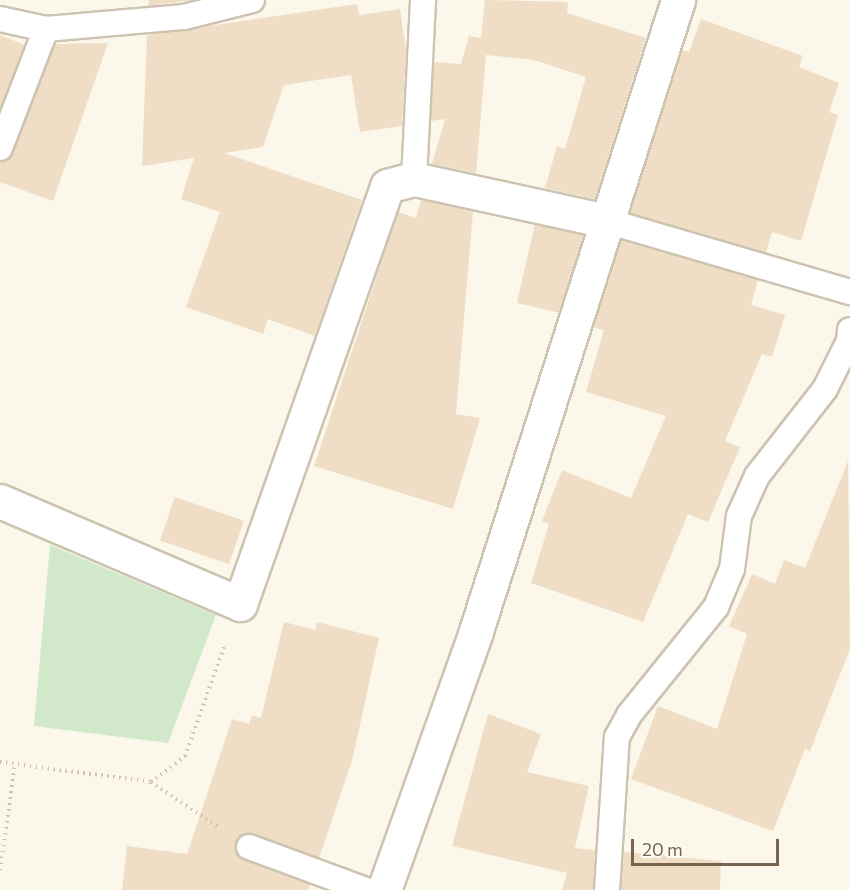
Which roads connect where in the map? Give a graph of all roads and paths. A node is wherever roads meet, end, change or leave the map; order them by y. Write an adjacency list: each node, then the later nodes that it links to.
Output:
1 (252, 0): 5 (lane)
2 (423, 0): 7 (lane)
3 (678, 0): 8 (street)
4 (0, 19): 5 (lane)
5 (46, 29): 6 (lane)
6 (0, 148)
7 (414, 178): 8 (street); 12 (street)
8 (607, 221): 9 (lane); 19 (street)
9 (850, 292)
10 (850, 337): 20 (lane)
11 (0, 501): 12 (street)
12 (240, 604): 15 (path)
13 (0, 762): 14 (path)
14 (15, 764): 15 (path); 17 (path)
15 (151, 782): 16 (path)
16 (249, 847): 18 (lane)
17 (0, 870)
18 (366, 890)
19 (384, 890)
20 (607, 890)

